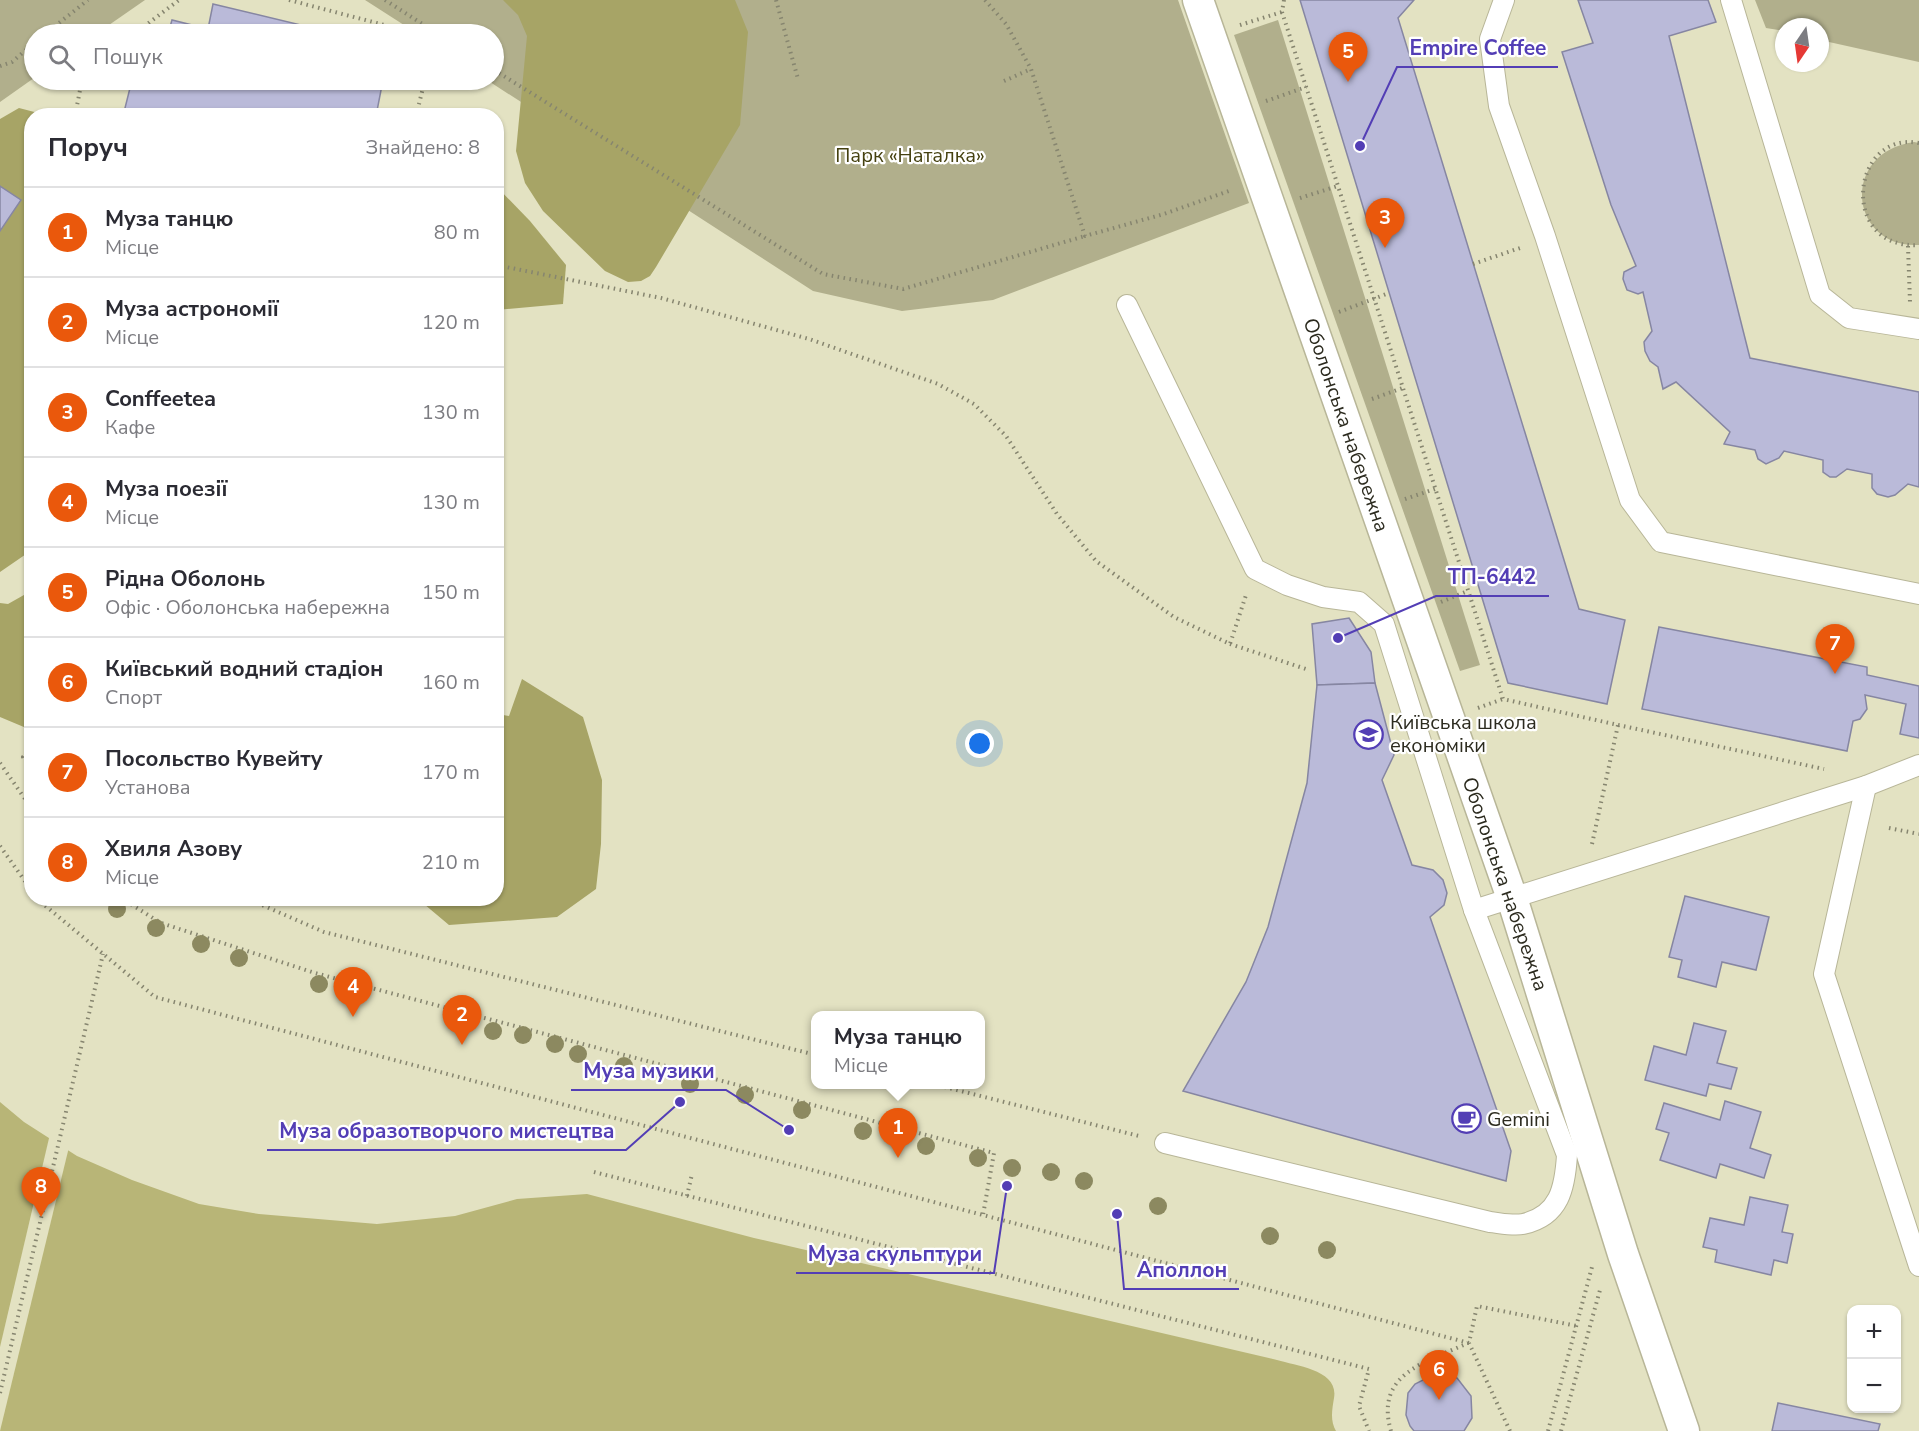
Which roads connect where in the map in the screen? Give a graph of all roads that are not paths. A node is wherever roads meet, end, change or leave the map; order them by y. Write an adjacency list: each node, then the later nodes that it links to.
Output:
1 (1198, 0): 9 (street, Оболонська набережна)
2 (1504, 0): 6 (lane)
3 (1731, 0): 5 (lane)
4 (1127, 305): 10 (lane)
5 (1915, 328)
6 (1919, 594)
7 (1919, 765): 8 (lane)
8 (1866, 786): 9 (lane); 12 (lane)
9 (1512, 898): 10 (lane); 13 (street, Оболонська набережна)
10 (1474, 910): 11 (lane)
11 (1165, 1143)
12 (1919, 1266)
13 (1684, 1431)

